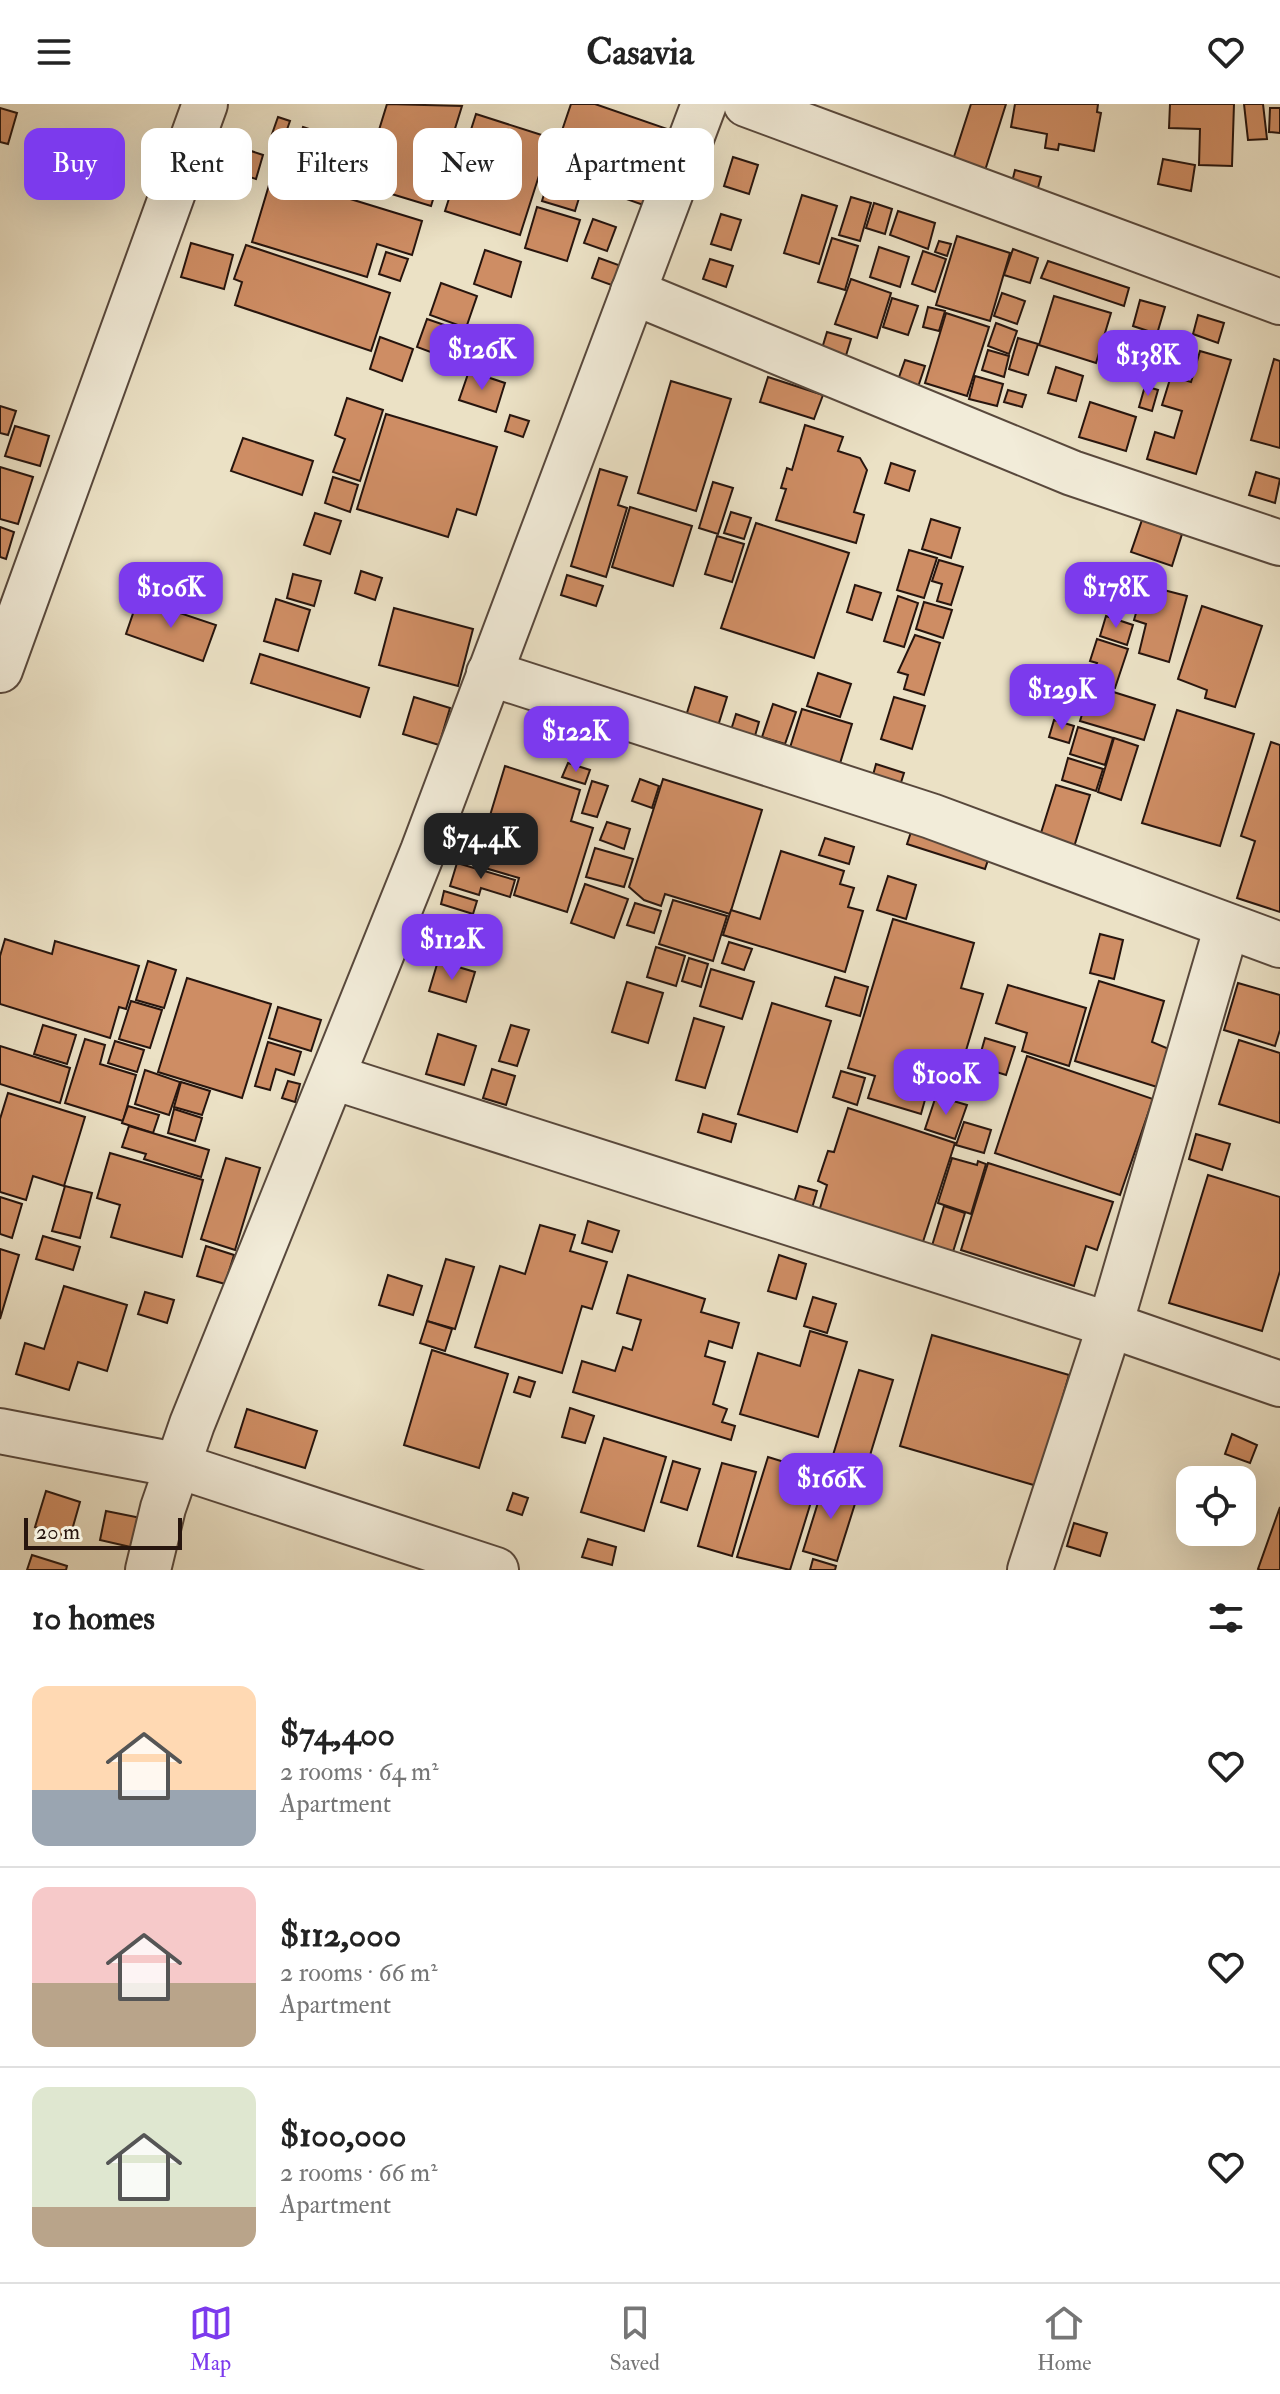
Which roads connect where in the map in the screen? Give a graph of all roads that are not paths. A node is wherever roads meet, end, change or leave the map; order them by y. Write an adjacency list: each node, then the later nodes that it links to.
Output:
1 (205, 104): 7 (street)
2 (704, 104): 4 (street)
3 (746, 104): 5 (street)
4 (633, 292): 6 (street); 8 (street)
5 (1280, 302)
6 (1280, 543)
7 (0, 670)
8 (489, 673): 9 (street); 11 (street)
9 (1227, 926): 10 (street); 12 (street)
10 (1280, 945)
11 (333, 1077): 12 (street); 15 (street)
12 (1110, 1325): 13 (street); 18 (street)
13 (1280, 1384)
14 (0, 1431): 15 (street)
15 (176, 1465): 16 (street); 17 (street)
16 (148, 1570)
17 (496, 1570)
18 (1030, 1570)

